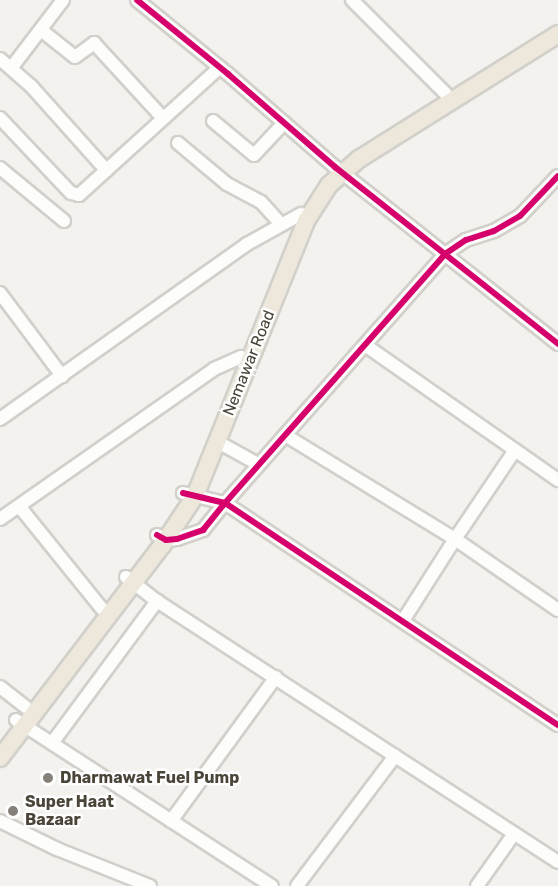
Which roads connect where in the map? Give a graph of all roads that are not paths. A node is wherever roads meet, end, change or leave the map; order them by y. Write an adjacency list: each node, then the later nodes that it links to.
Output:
1 (63, 0): 5 (street)
2 (137, 0): 8 (street)
3 (352, 0): 9 (street)
4 (558, 23): 9 (highway, Nemawar Road)
5 (41, 30): 7 (street); 11 (street)
6 (558, 34): 14 (highway, Nemawar Road)
7 (4, 65): 17 (street)
8 (220, 67): 11 (street); 13 (street)
9 (446, 94): 14 (highway, Nemawar Road)
10 (0, 118): 17 (street)
11 (163, 118): 17 (street)
12 (213, 121): 13 (street)
13 (284, 123): 18 (street)
14 (396, 130): 18 (highway, Nemawar Road)
15 (178, 143): 22 (street)
16 (0, 168): 21 (street)
17 (106, 170)
18 (338, 170): 20 (highway, Nemawar Road); 23 (street); 31 (highway, Nemawar Road)
19 (558, 176): 23 (street)
20 (302, 214): 22 (street); 27 (highway, Nemawar Road)
21 (64, 221)
22 (281, 224): 28 (street)
23 (445, 254): 25 (street); 26 (street)
24 (0, 293): 28 (street)
25 (558, 344)
26 (364, 345): 30 (street); 32 (street)
27 (241, 357): 35 (highway, Nemawar Road); 37 (street)
28 (62, 376): 29 (street)
29 (0, 419)
30 (285, 435): 33 (street); 40 (street)
31 (218, 442): 33 (street); 35 (highway, Nemawar Road)
32 (515, 450): 34 (street); 40 (street)
33 (258, 464): 36 (street)
34 (558, 480)
35 (189, 494): 36 (street); 39 (highway, Nemawar Road)
36 (225, 503): 39 (street); 45 (street)
37 (19, 506): 38 (street); 43 (street)
38 (0, 519)
39 (162, 537): 41 (highway, Nemawar Road)
40 (455, 539): 44 (street); 45 (street)
41 (130, 580): 42 (street); 43 (highway, Nemawar Road); 48 (highway, Nemawar Road)
42 (157, 601): 46 (street); 51 (street)
43 (102, 609): 48 (highway, Nemawar Road)
44 (558, 610)
45 (404, 619): 49 (street)
46 (276, 677): 52 (street); 55 (street)
47 (0, 687): 48 (street)
48 (22, 717): 50 (highway, Nemawar Road); 51 (street); 53 (highway, Nemawar Road)
49 (558, 725)
50 (0, 742)
51 (52, 743): 55 (street)
52 (395, 756): 56 (street); 60 (street)
53 (0, 758)
54 (0, 821): 58 (street)
55 (171, 821): 59 (street)
56 (514, 834): 57 (street); 61 (street)
57 (558, 862)
58 (150, 886)
59 (272, 886)
60 (297, 886)
61 (477, 886)

